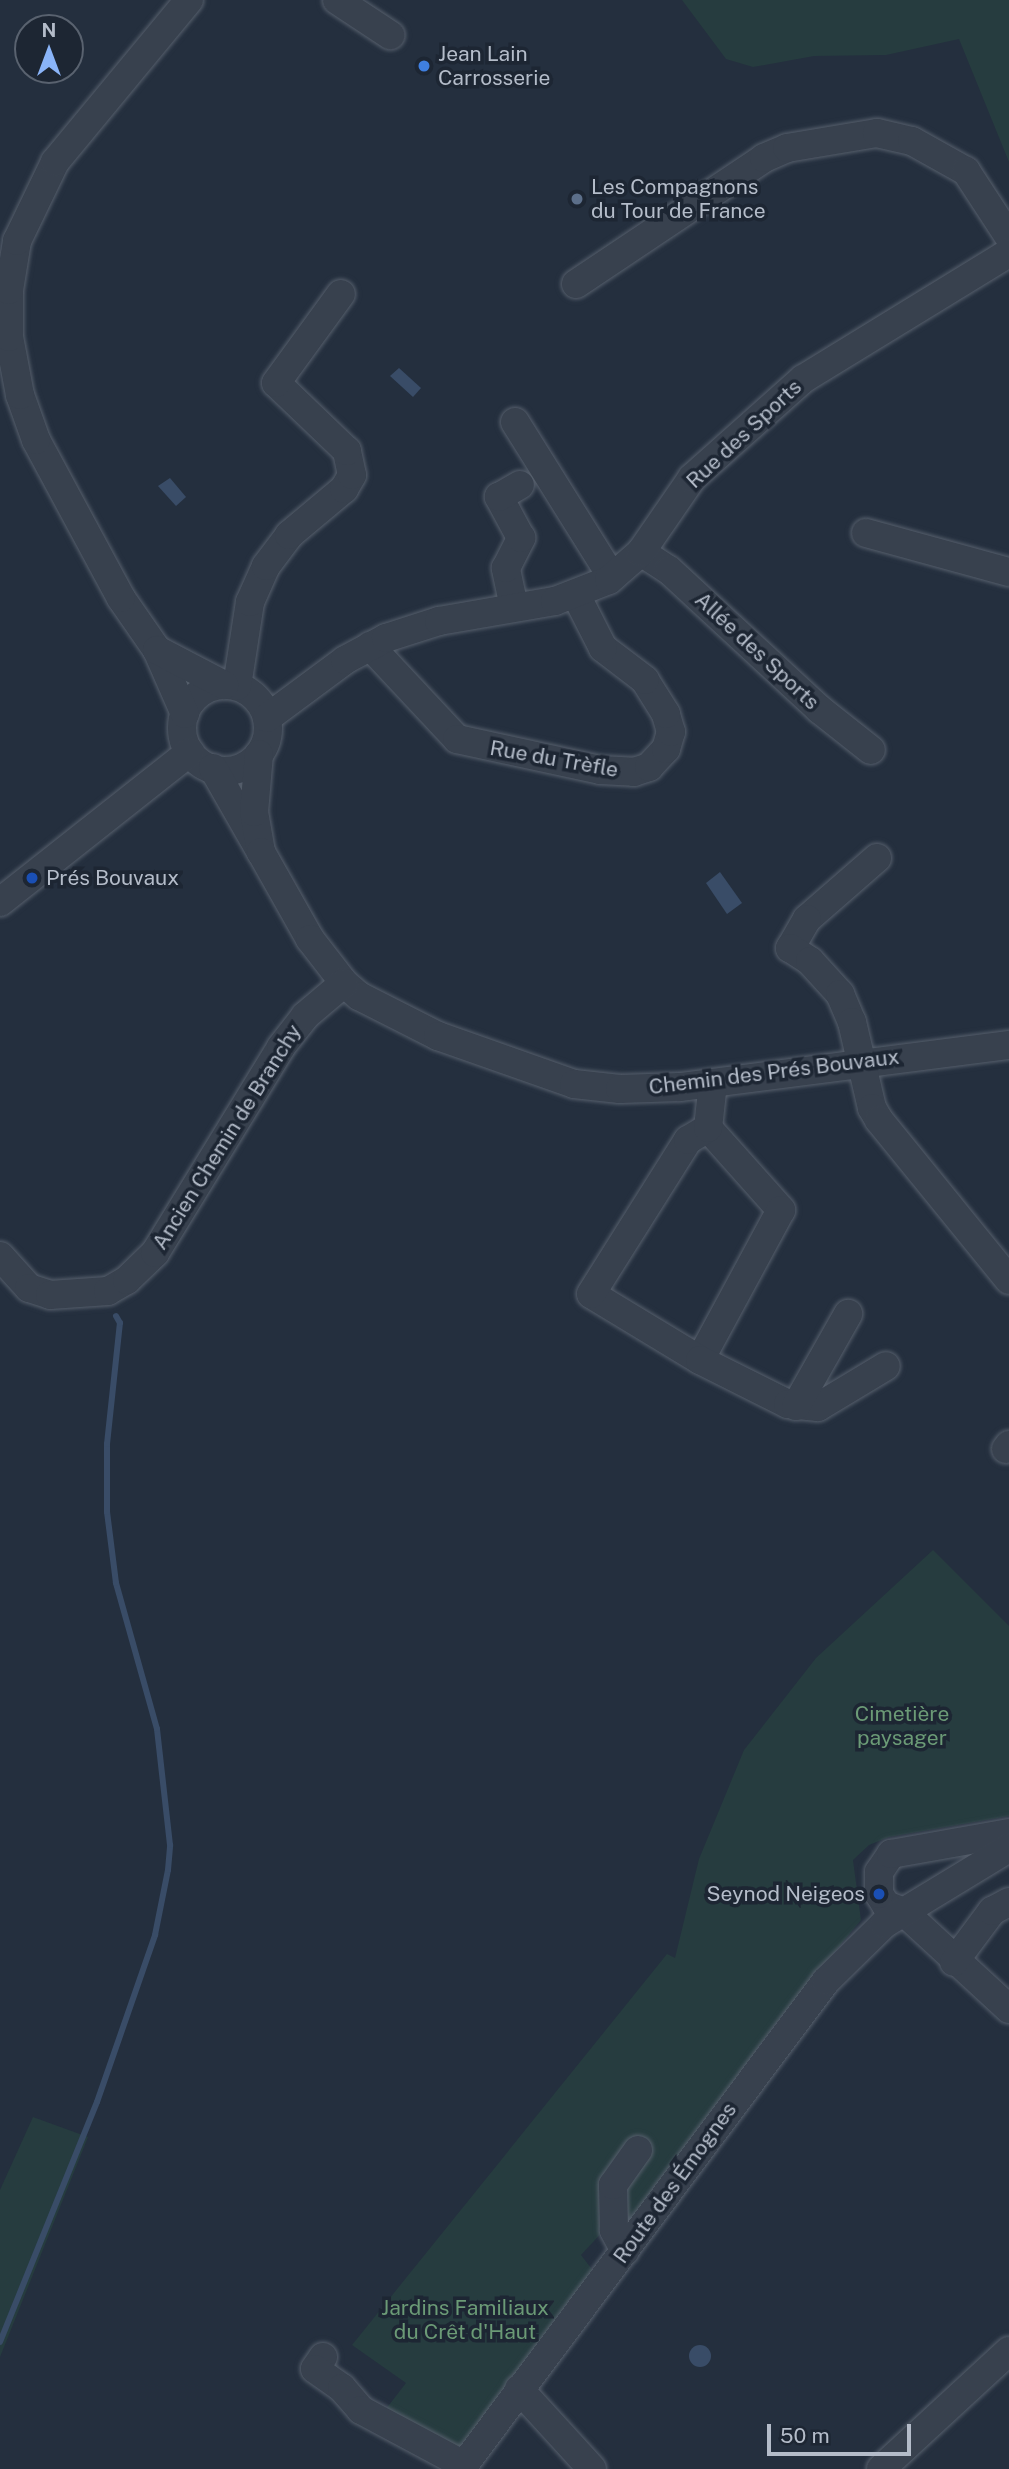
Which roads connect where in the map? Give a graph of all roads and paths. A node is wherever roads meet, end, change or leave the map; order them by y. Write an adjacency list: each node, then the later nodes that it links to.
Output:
1 (189, 0): 4 (street)
2 (337, 0): 3 (street)
3 (390, 35)
4 (8, 247): 8 (street)
5 (1008, 251): 6 (street); 12 (street, Rue des Sports)
6 (576, 284)
7 (341, 294): 19 (street)
8 (10, 399): 18 (street)
9 (515, 422): 14 (street)
10 (520, 485): 16 (street)
11 (866, 533): 13 (street)
12 (641, 552): 14 (street, Rue des Sports); 22 (street, Allée des Sports)
13 (1009, 572)
14 (612, 577): 15 (street, Rue des Sports)
15 (576, 594): 16 (street, Rue des Sports); 17 (street, Rue du Trèfle)
16 (514, 607): 17 (street, Rue des Sports)
17 (370, 646): 21 (street, Rue des Sports)
18 (157, 650): 19 (street); 20 (street)
19 (230, 686): 20 (street); 21 (street)
20 (185, 714): 23 (street)
21 (267, 718): 24 (street)
22 (871, 750)
23 (190, 752): 25 (street); 28 (street)
24 (259, 754): 25 (street); 26 (street)
25 (213, 768): 26 (street, Chemin des Prés Bouvaux)
26 (261, 852): 29 (street, Chemin des Prés Bouvaux)
27 (877, 858): 31 (street)
28 (0, 902)
29 (344, 983): 32 (street, Chemin des Prés Bouvaux); 34 (street, Ancien Chemin de Branchy)
30 (1009, 1045): 31 (street, Chemin des Prés Bouvaux)
31 (861, 1063): 32 (street, Chemin des Prés Bouvaux); 35 (street)
32 (713, 1083): 33 (street)
33 (708, 1128): 37 (street); 37 (street)
34 (0, 1256)
35 (1009, 1280)
36 (848, 1314): 39 (street)
37 (701, 1360): 39 (street)
38 (886, 1366): 39 (street)
39 (796, 1406)
40 (1009, 1833): 43 (street)
41 (1009, 1848): 43 (street, Route des Émognes)
42 (1009, 1902): 44 (street)
43 (904, 1912): 44 (street); 47 (street, Route des Émognes)
44 (954, 1962): 45 (street)
45 (1009, 2009)
46 (638, 2150): 47 (street)
47 (625, 2251): 50 (street, Route des Émognes)
48 (1009, 2351): 53 (street)
49 (323, 2357): 51 (street)
50 (519, 2389): 51 (street, Route des Émognes); 52 (street)
51 (462, 2467)
52 (592, 2469)
53 (881, 2469)

